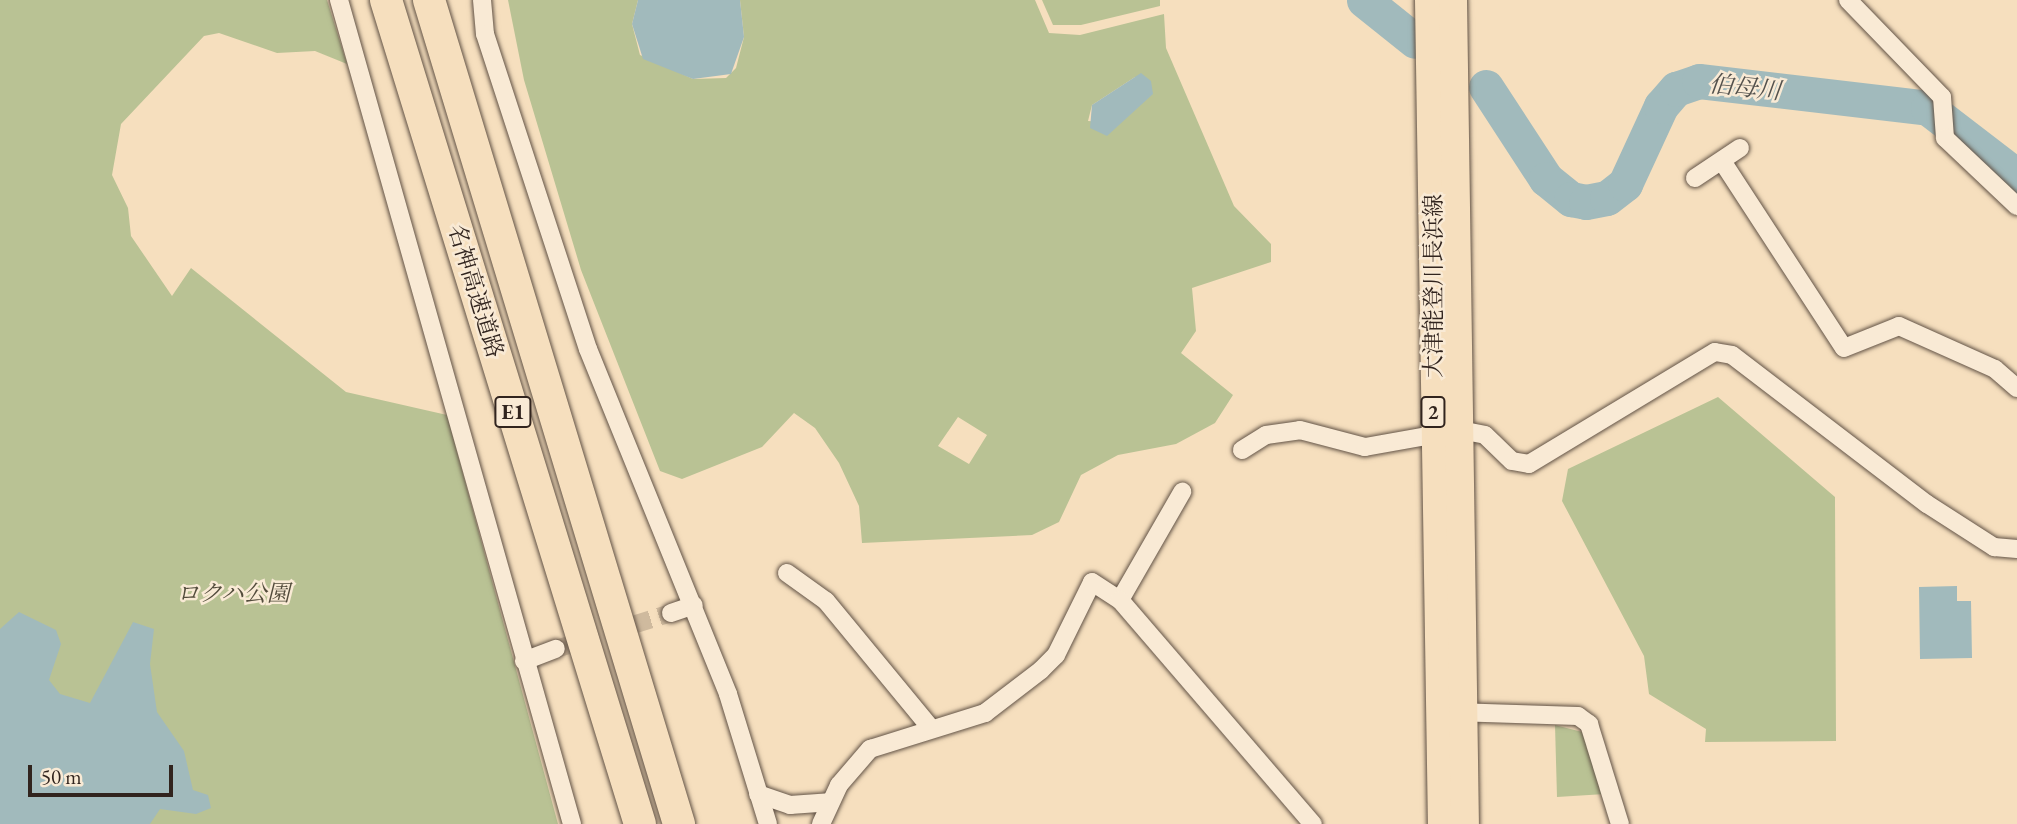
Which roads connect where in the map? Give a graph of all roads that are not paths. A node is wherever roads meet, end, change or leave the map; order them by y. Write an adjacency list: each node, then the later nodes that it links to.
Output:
1 (339, 0): 23 (street)
2 (386, 0): 29 (highway, 名神高速道路 / E1)
3 (429, 0): 30 (highway, 名神高速道路 / E1)
4 (482, 0): 20 (street)
5 (1429, 0): 14 (main road, 大津能登川長浜線 / 2)
6 (1453, 0): 13 (main road, 大津能登川長浜線 / 2)
7 (1848, 0): 11 (street)
8 (1740, 148): 9 (street)
9 (1722, 161): 10 (street); 12 (street)
10 (1695, 178)
11 (2017, 206)
12 (2017, 388)
13 (1460, 430): 14 (street); 17 (street); 24 (main road, 大津能登川長浜線 / 2)
14 (1433, 439): 15 (street); 24 (main road, 大津能登川長浜線 / 2)
15 (1242, 450)
16 (1182, 492): 19 (street)
17 (2017, 549)
18 (787, 573): 25 (street)
19 (1120, 600): 25 (street); 33 (street)
20 (694, 605): 21 (street); 26 (street)
21 (671, 613)
22 (556, 649): 23 (street)
23 (524, 661): 28 (street)
24 (1452, 712): 34 (main road, 大津能登川長浜線 / 2); 35 (main road, 大津能登川長浜線 / 2); 36 (street)
25 (930, 727): 27 (street)
26 (758, 794): 27 (street); 31 (street)
27 (830, 802): 32 (street)
28 (572, 824)
29 (640, 824)
30 (679, 824)
31 (768, 824)
32 (821, 824)
33 (1313, 824)
34 (1441, 824)
35 (1465, 824)
36 (1620, 824)

